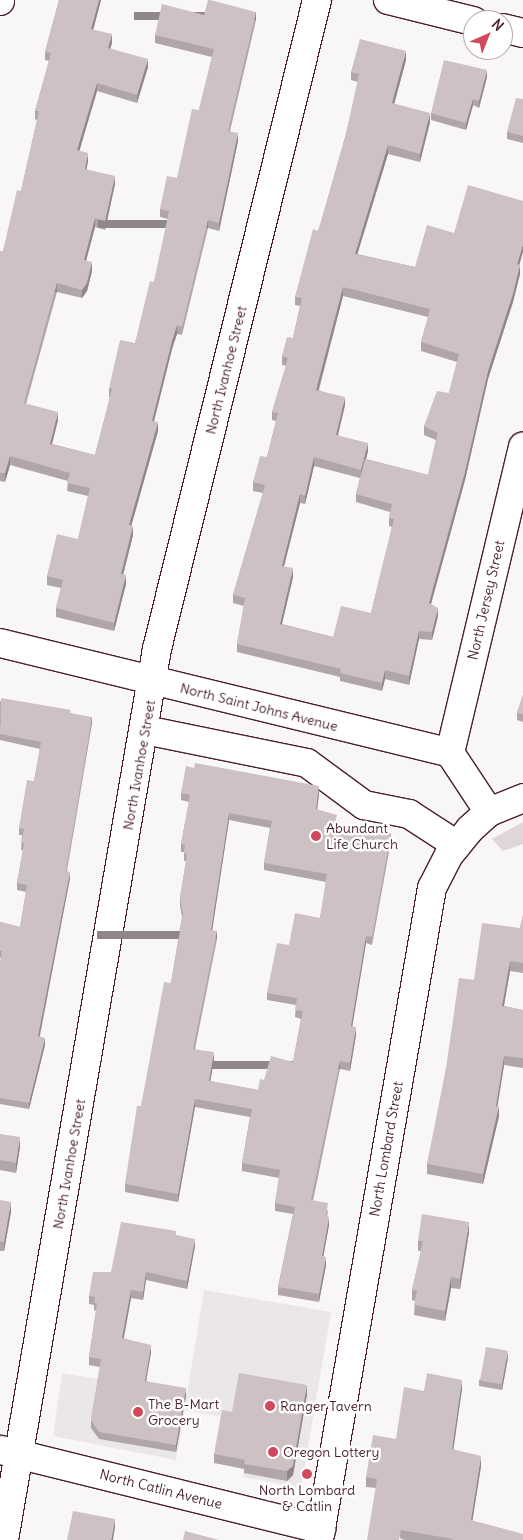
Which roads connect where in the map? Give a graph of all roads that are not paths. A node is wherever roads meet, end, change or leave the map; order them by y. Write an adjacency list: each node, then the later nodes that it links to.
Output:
1 (317, 0): 6 (street, North Ivanhoe Street)
2 (388, 0): 3 (street)
3 (463, 19)
4 (523, 447): 8 (street, North Jersey Street)
5 (0, 643): 6 (street, North Saint Johns Avenue)
6 (153, 680): 7 (street, North Ivanhoe Street); 8 (street, North Saint Johns Avenue)
7 (146, 730): 11 (street); 12 (street, North Ivanhoe Street)
8 (450, 753): 10 (street)
9 (523, 798): 10 (street, North Lombard Street)
10 (489, 812): 11 (street, North Lombard Street)
11 (457, 844): 13 (street, North Lombard Street)
12 (9, 1452): 13 (street, North Catlin Avenue); 14 (street, North Ivanhoe Street)
13 (320, 1534)
14 (4, 1540)

